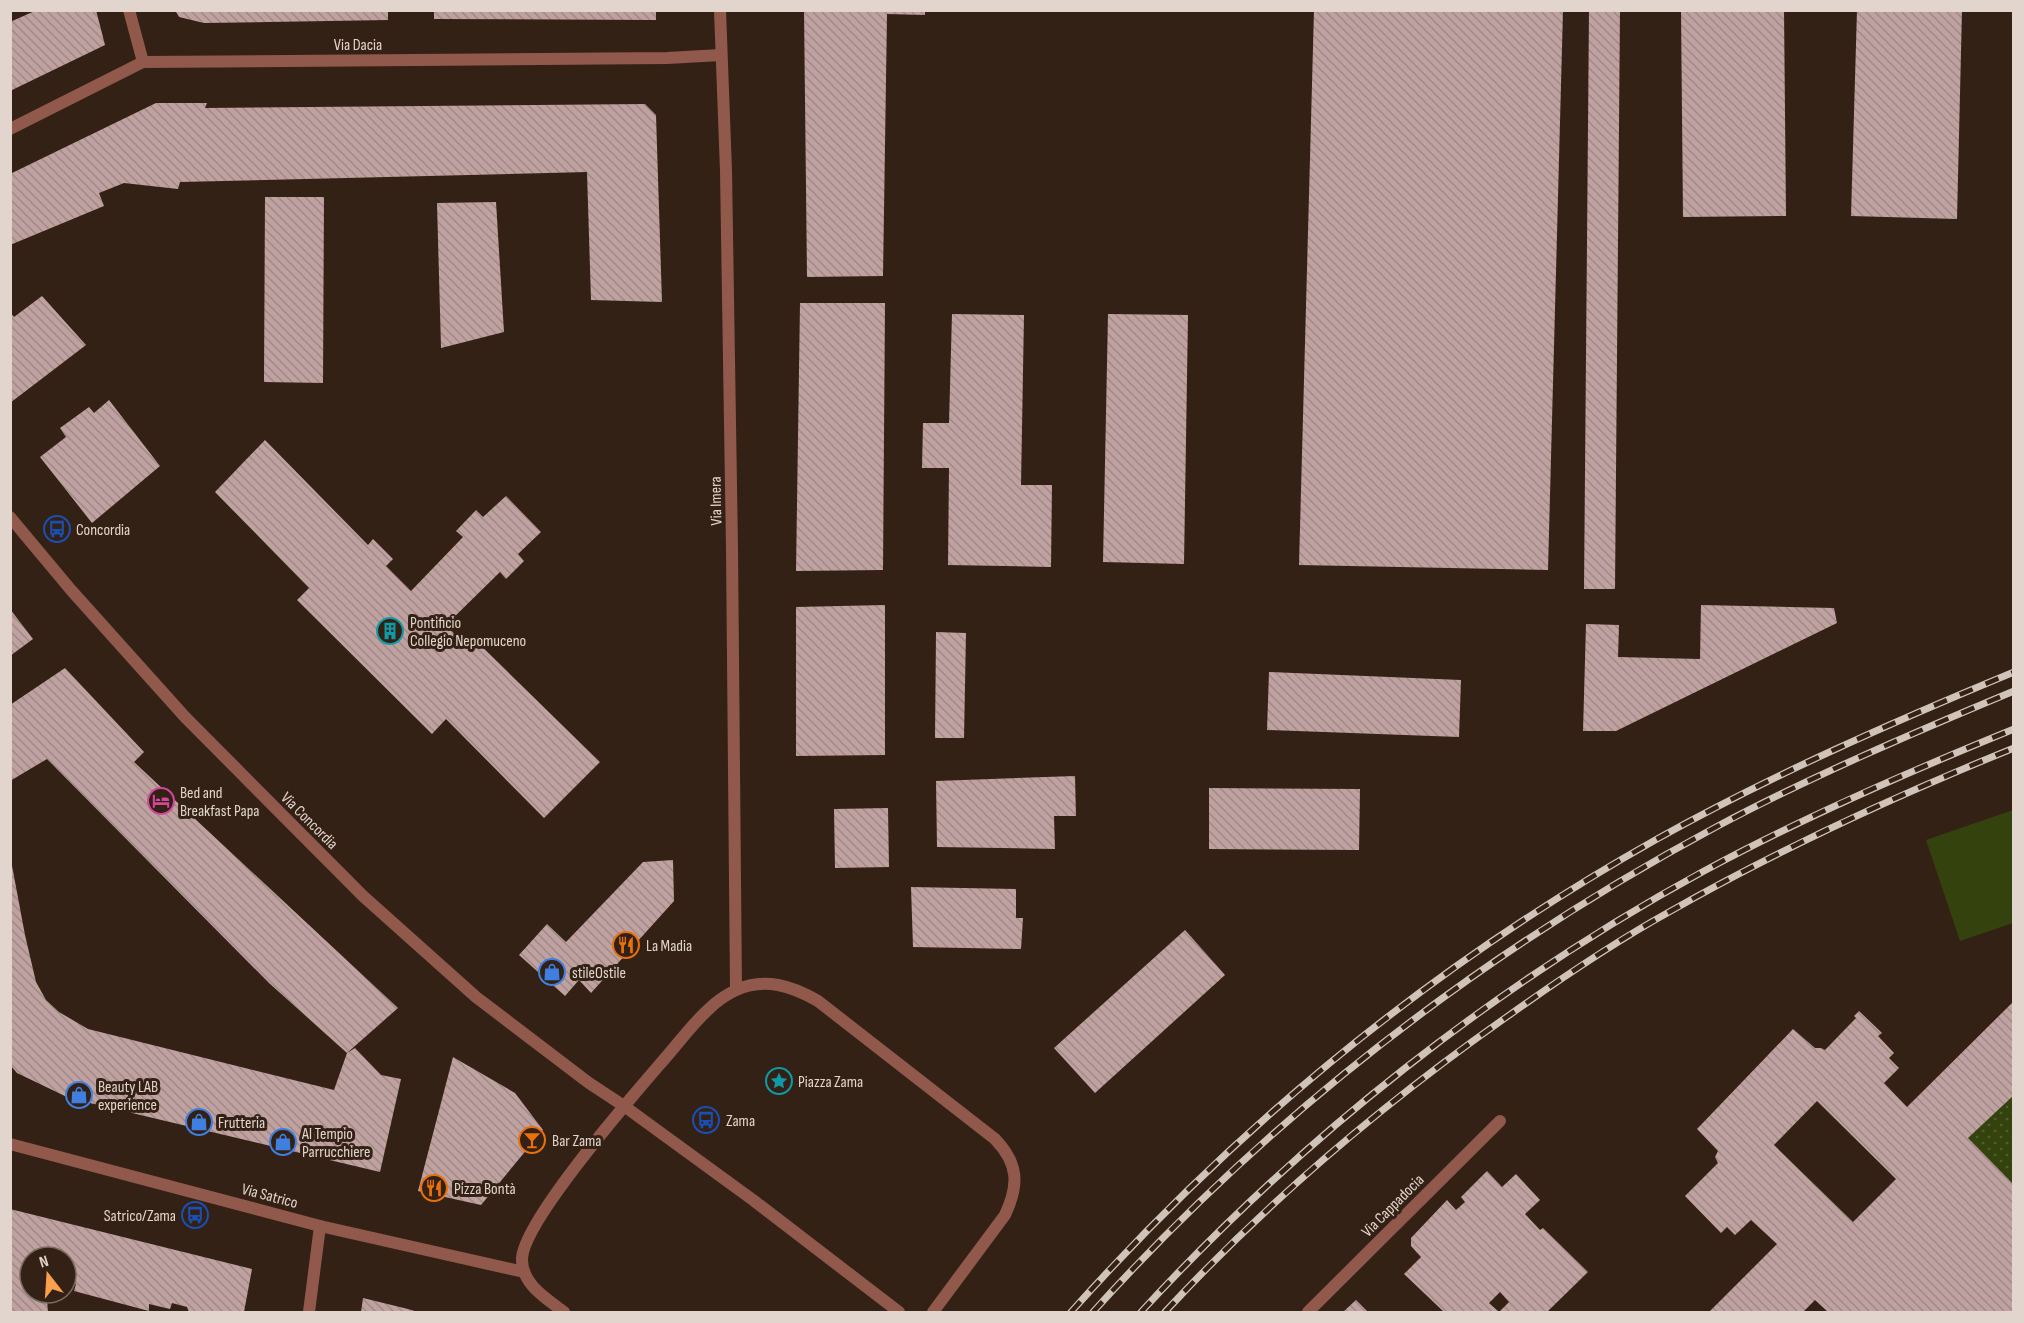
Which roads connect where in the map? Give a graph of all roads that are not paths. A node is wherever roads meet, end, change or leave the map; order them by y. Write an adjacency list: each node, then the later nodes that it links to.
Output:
1 (129, 10): 4 (street)
2 (720, 10): 3 (street, Via Imera)
3 (721, 55): 4 (street, Via Dacia); 7 (street, Via Imera)
4 (143, 62): 5 (street, Via Dacia)
5 (10, 129)
6 (10, 517): 8 (street, Via Concordia)
7 (736, 990): 8 (street); 16 (street)
8 (624, 1106): 12 (street); 15 (street)
9 (1500, 1121): 17 (street, Via Cappadocia)
10 (10, 1144): 11 (street, Via Satrico)
11 (320, 1226): 12 (street, Via Satrico); 13 (street)
12 (524, 1272): 14 (street)
13 (309, 1312)
14 (564, 1312)
15 (899, 1312)
16 (933, 1312)
17 (1308, 1312)

